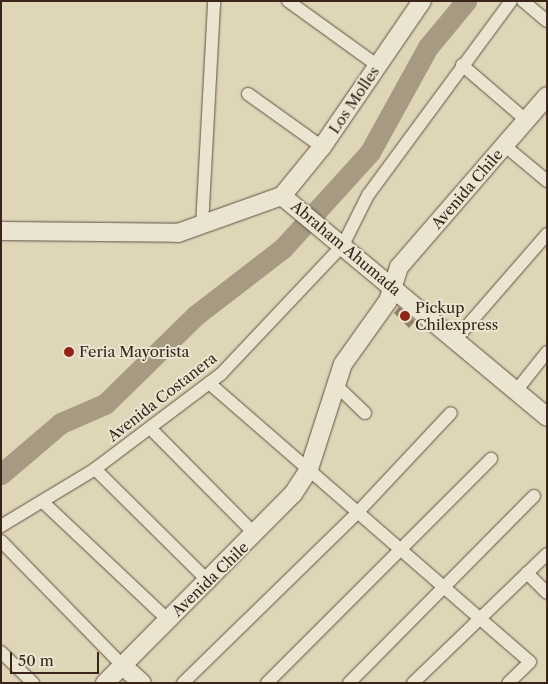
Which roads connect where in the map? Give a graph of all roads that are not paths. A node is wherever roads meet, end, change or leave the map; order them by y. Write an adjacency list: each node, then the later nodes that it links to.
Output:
1 (214, 1): 16 (street)
2 (422, 1): 8 (street, Los Molles)
3 (511, 1): 7 (street, Avenida Costanera)
4 (523, 1): 6 (street)
5 (295, 3): 8 (street)
6 (547, 21)
7 (462, 65): 11 (street); 19 (street, Avenida Costanera)
8 (378, 66): 13 (street, Los Molles)
9 (248, 94): 13 (street)
10 (547, 96): 11 (street, Avenida Chile)
11 (526, 120): 12 (street, Avenida Chile)
12 (504, 146): 14 (street); 20 (street, Avenida Chile)
13 (322, 148): 15 (street, Los Molles)
14 (547, 181)
15 (287, 200): 16 (street); 19 (street, Abraham Ahumada)
16 (202, 226): 17 (street)
17 (1, 231)
18 (547, 234): 21 (street)
19 (343, 245): 20 (street, Abraham Ahumada); 23 (street, Avenida Costanera)
20 (392, 286): 21 (street, Abraham Ahumada); 24 (street, Avenida Chile)
21 (455, 340): 25 (street, Abraham Ahumada)
22 (547, 352): 25 (street)
23 (209, 384): 29 (street, Avenida Costanera); 32 (street)
24 (337, 386): 26 (street); 32 (street, Avenida Chile)
25 (516, 391): 28 (street, Abraham Ahumada)
26 (365, 413)
27 (451, 413): 35 (street)
28 (547, 417)
29 (150, 428): 31 (street, Avenida Costanera); 37 (street)
30 (492, 459): 39 (street)
31 (95, 469): 34 (street, Avenida Costanera); 42 (street)
32 (309, 469): 35 (street); 37 (street, Avenida Chile)
33 (534, 496): 43 (street)
34 (45, 504): 36 (street, Avenida Costanera); 46 (street)
35 (357, 513): 39 (street); 52 (street)
36 (1, 526)
37 (255, 534): 42 (street, Avenida Chile)
38 (1, 541): 48 (street)
39 (399, 549): 43 (street); 53 (street)
40 (547, 554): 41 (street)
41 (527, 573): 44 (street); 45 (street)
42 (209, 582): 46 (street, Avenida Chile)
43 (444, 588): 45 (street); 54 (street)
44 (547, 593)
45 (479, 619): 55 (street); 56 (street)
46 (168, 620): 48 (street, Avenida Chile)
47 (1, 652): 49 (street)
48 (123, 666): 50 (street, Avenida Chile); 51 (street)
49 (33, 683)
50 (105, 683)
51 (142, 683)
52 (183, 683)
53 (267, 683)
54 (349, 683)
55 (413, 683)
56 (508, 683)

